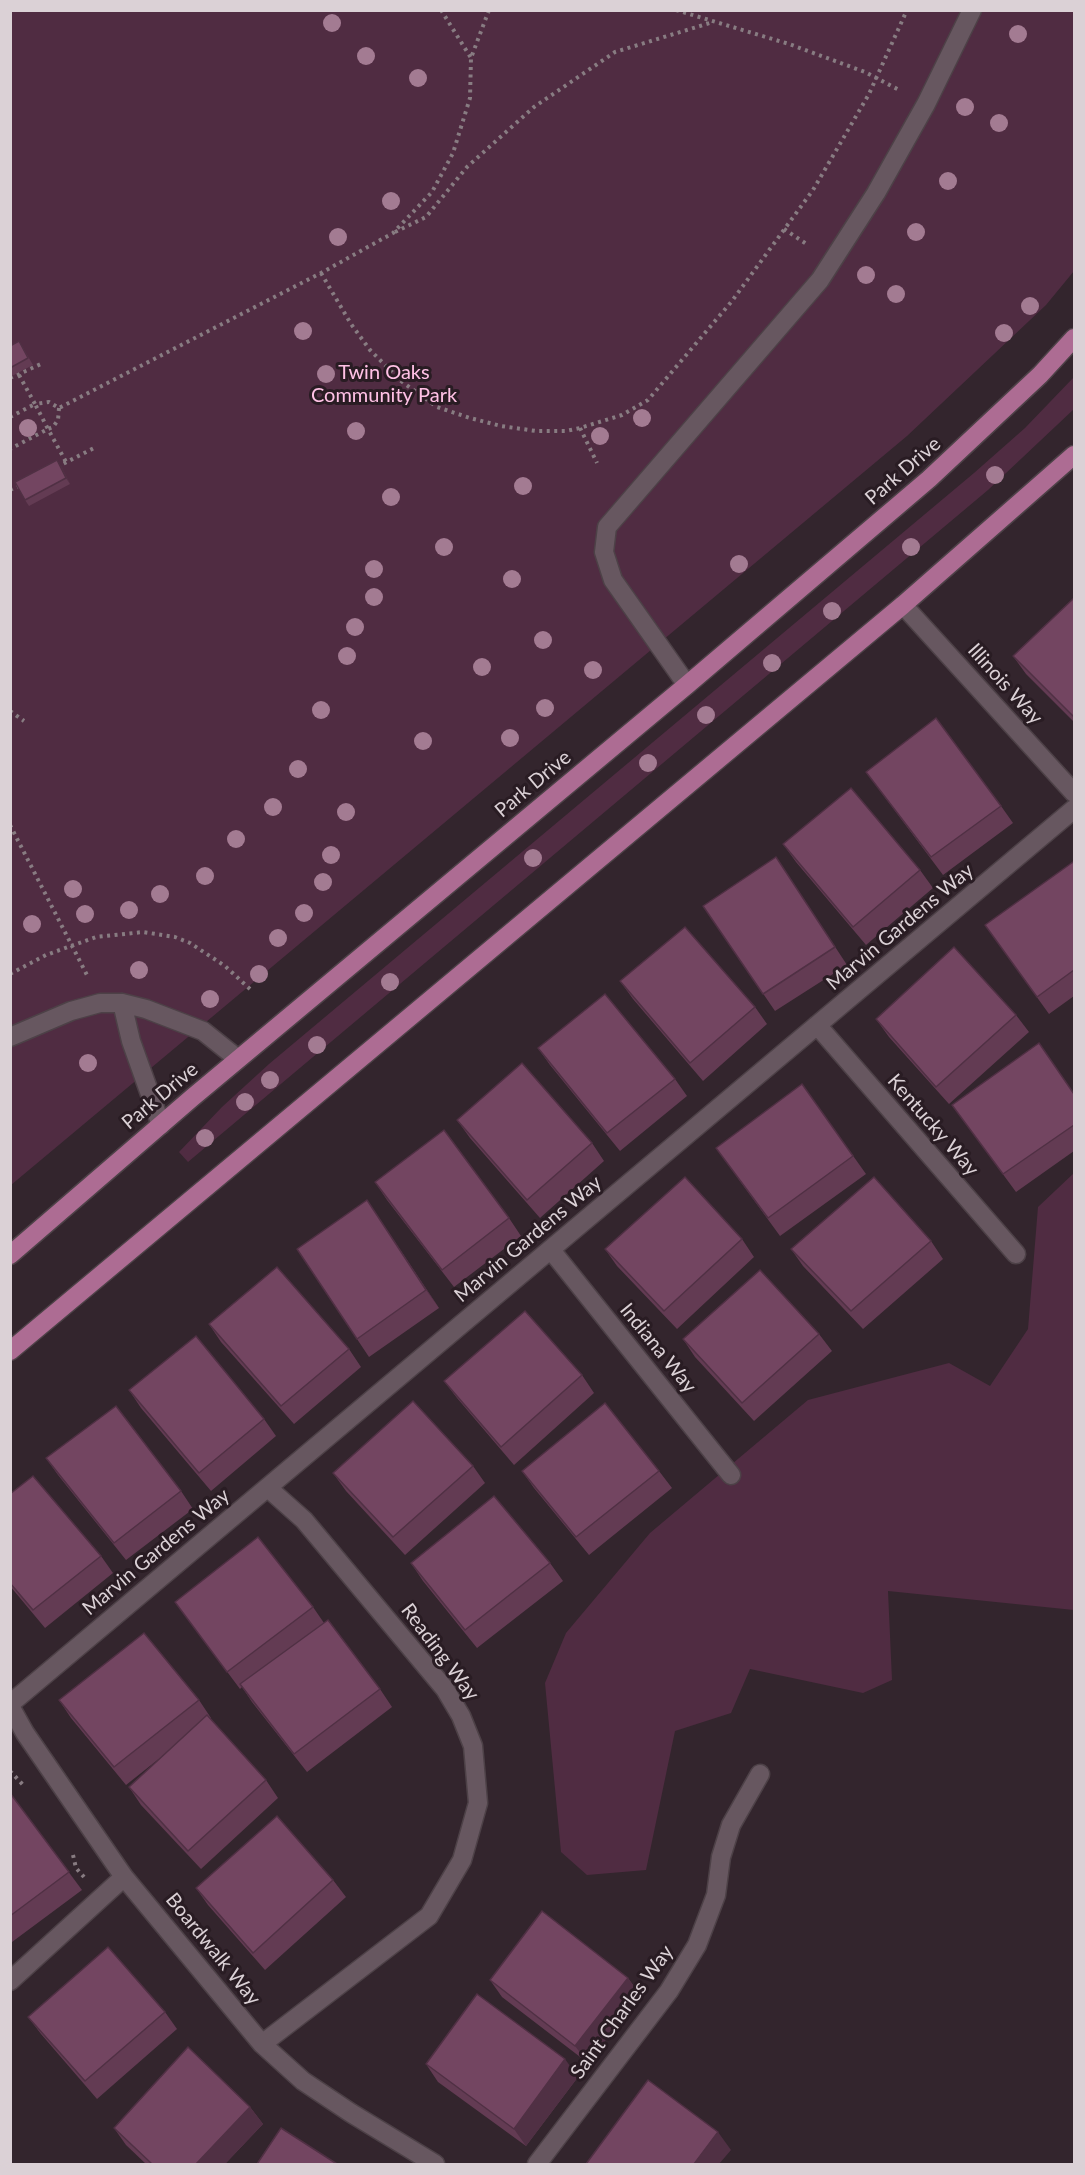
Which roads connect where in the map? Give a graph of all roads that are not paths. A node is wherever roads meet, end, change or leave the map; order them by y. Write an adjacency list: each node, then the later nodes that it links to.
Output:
1 (972, 10): 5 (street)
2 (1074, 338): 5 (main road, Park Drive)
3 (1074, 455): 4 (main road)
4 (903, 605): 6 (street, Illinois Way); 16 (main road)
5 (687, 685): 11 (main road, Park Drive)
6 (1074, 793)
7 (1074, 809): 9 (street, Marvin Gardens Way)
8 (122, 1003): 10 (street); 11 (street); 12 (street)
9 (817, 1025): 13 (street, Marvin Gardens Way); 14 (street, Kentucky Way)
10 (10, 1036)
11 (238, 1059): 12 (main road, Park Drive)
12 (161, 1125): 15 (main road, Park Drive)
13 (551, 1250): 17 (street, Indiana Way); 18 (street, Marvin Gardens Way)
14 (1016, 1254)
15 (10, 1255)
16 (10, 1351)
17 (731, 1475)
18 (268, 1488): 19 (street, Marvin Gardens Way); 23 (street, Reading Way)
19 (10, 1705): 21 (street, Boardwalk Way)
20 (760, 1774): 25 (street, Saint Charles Way)
21 (124, 1876): 22 (street); 23 (street, Boardwalk Way)
22 (10, 1981)
23 (262, 2044): 24 (street, Boardwalk Way)
24 (435, 2164)
25 (537, 2164)

